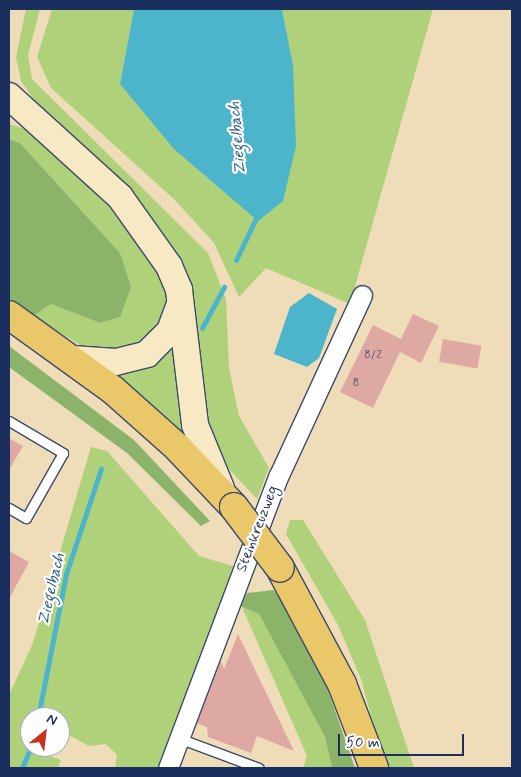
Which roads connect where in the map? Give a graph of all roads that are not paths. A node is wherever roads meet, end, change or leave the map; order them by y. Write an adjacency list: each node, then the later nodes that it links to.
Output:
1 (9, 96): 3 (main road)
2 (362, 295): 9 (street, Steinkreuzweg)
3 (180, 300): 5 (main road); 7 (main road)
4 (9, 315): 5 (main road)
5 (72, 359): 7 (main road)
6 (9, 421): 8 (lane)
7 (232, 504): 12 (main road, bridge)
8 (9, 508)
9 (181, 739): 10 (street, Steinkreuzweg); 11 (lane)
10 (168, 768)
11 (259, 768)
12 (374, 768)

